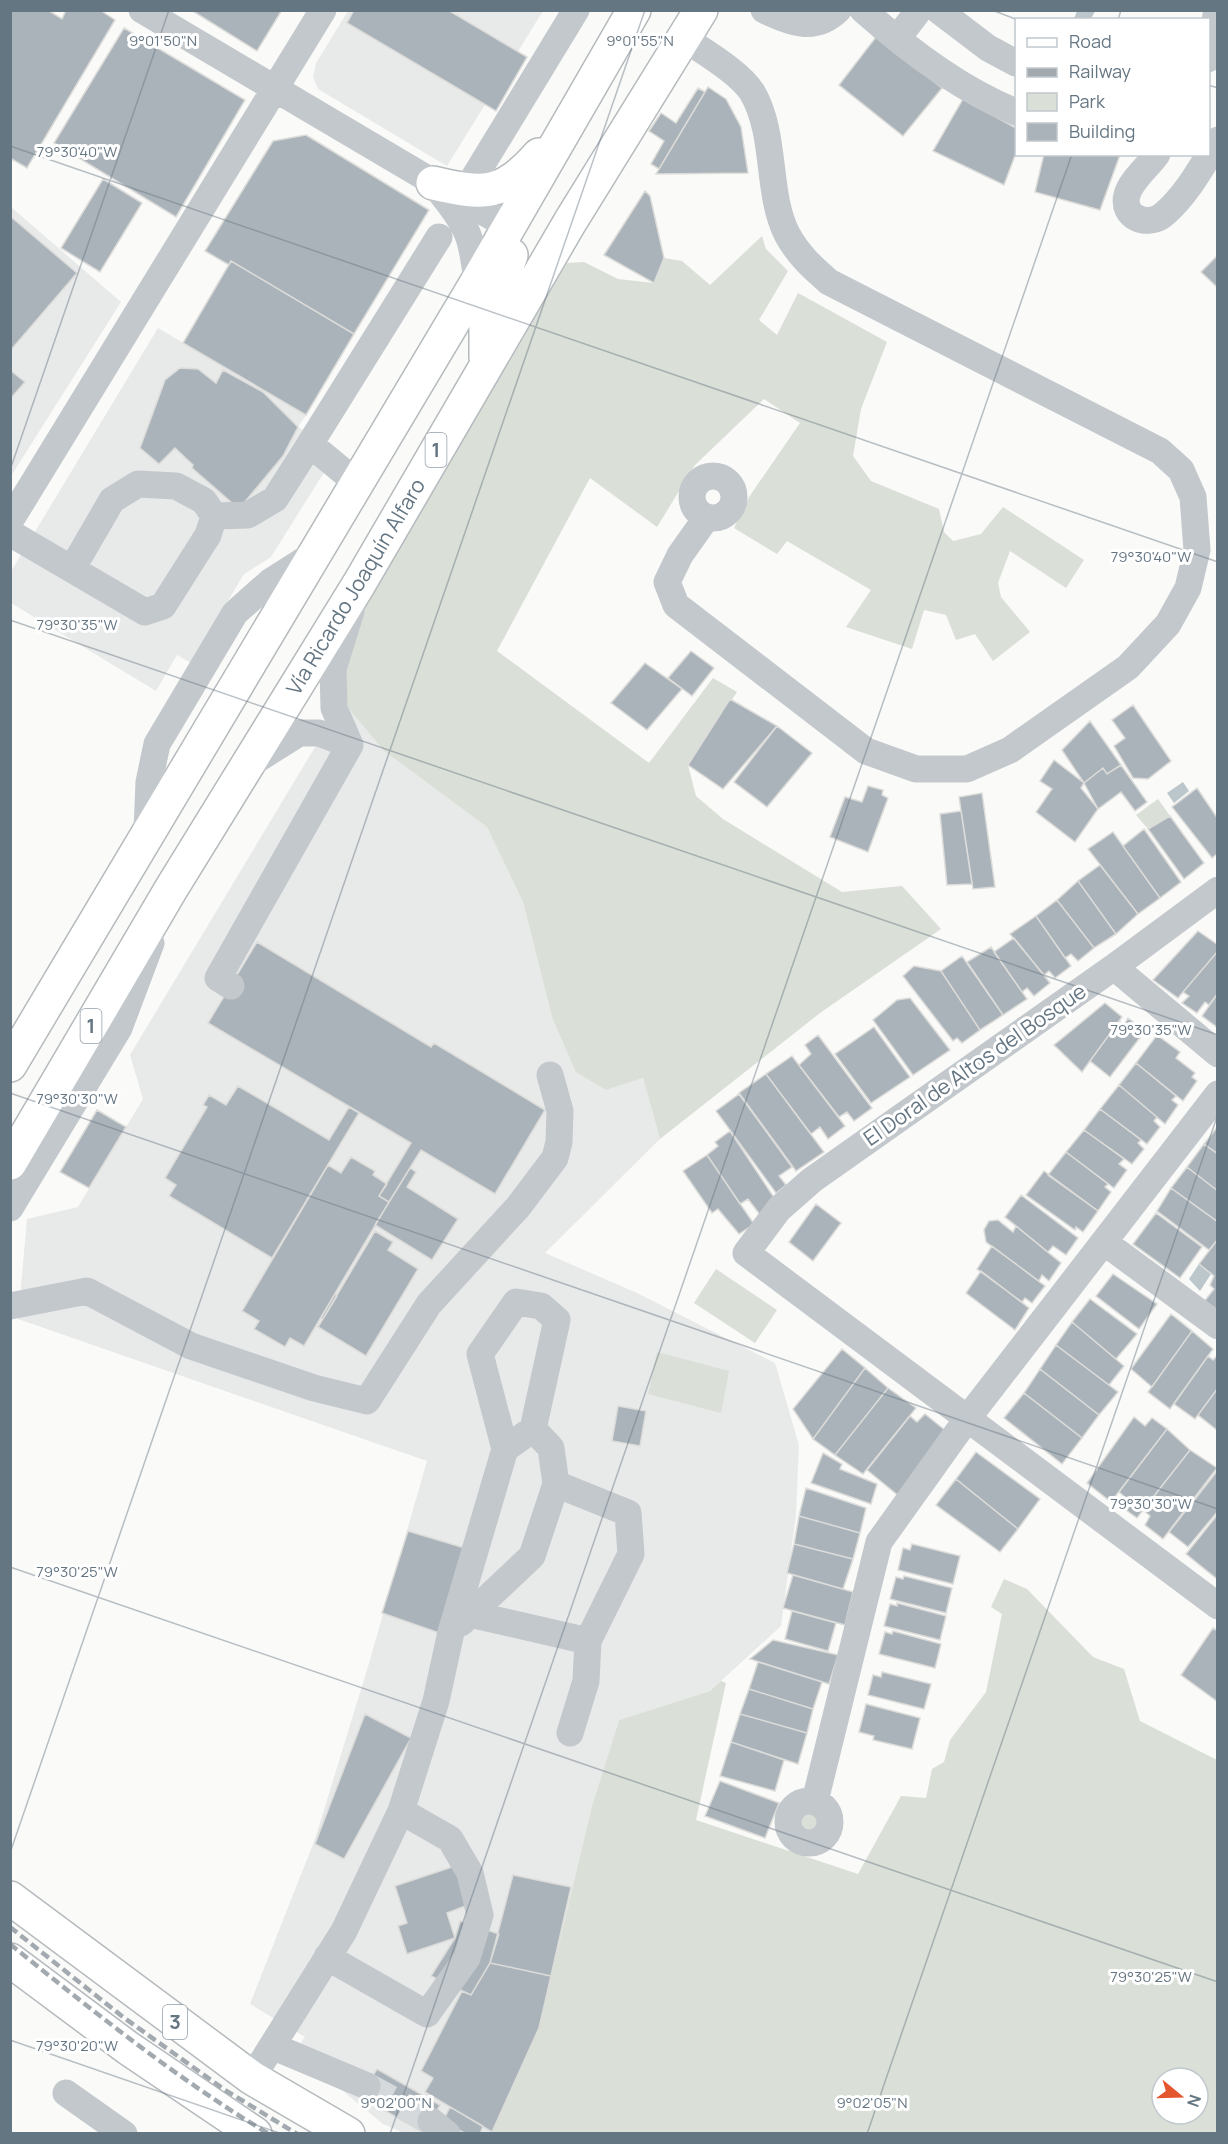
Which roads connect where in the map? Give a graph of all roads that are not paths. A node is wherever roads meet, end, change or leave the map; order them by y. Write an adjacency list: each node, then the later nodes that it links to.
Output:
1 (142, 10): 16 (street)
2 (323, 10): 16 (street)
3 (576, 10): 24 (street)
4 (634, 10): 17 (main road)
5 (701, 10): 12 (main road, Vía Ricardo Joaquín Alfaro / 1)
6 (764, 10): 7 (street)
7 (838, 10)
8 (863, 10): 13 (street)
9 (919, 10): 13 (street)
10 (938, 10): 15 (street)
11 (1217, 10): 14 (street)
12 (684, 38): 28 (main road, Vía Ricardo Joaquín Alfaro / 1); 32 (street)
13 (897, 39): 18 (street)
14 (1210, 53)
15 (1015, 62)
16 (274, 90): 23 (street); 33 (street)
17 (579, 108): 24 (main road); 25 (main road)
18 (1015, 111)
19 (1218, 140): 20 (street)
20 (1210, 154)
21 (1156, 156): 22 (street)
22 (1209, 156)
23 (433, 183): 24 (main road); 25 (street); 27 (street)
24 (467, 189)
25 (509, 227): 27 (main road); 28 (main road)
26 (439, 237): 29 (street)
27 (477, 282): 30 (main road)
28 (486, 362): 36 (main road, Vía Ricardo Joaquín Alfaro / 1)
29 (310, 444): 30 (street); 31 (street)
30 (357, 483): 43 (main road)
31 (214, 516): 35 (street); 35 (street)
32 (707, 518)
33 (10, 521)
34 (10, 533): 35 (street)
35 (72, 569)
36 (359, 584): 37 (street); 38 (main road, Vía Ricardo Joaquín Alfaro / 1)
37 (350, 745): 38 (street); 42 (street)
38 (250, 764): 39 (main road, Vía Ricardo Joaquín Alfaro / 1)
39 (171, 889): 49 (main road, Vía Ricardo Joaquín Alfaro / 1); 50 (street)
40 (1218, 890): 41 (street, El Doral de Altos del Bosque)
41 (1114, 967): 45 (street); 54 (street, El Doral de Altos del Bosque)
42 (231, 986)
43 (34, 1024): 44 (main road); 46 (main road)
44 (10, 1047)
45 (1218, 1054)
46 (10, 1065)
47 (550, 1075): 52 (street)
48 (1218, 1094): 51 (street)
49 (10, 1163)
50 (10, 1208)
51 (1104, 1242): 53 (street); 54 (street)
52 (10, 1306)
53 (1218, 1326)
54 (967, 1419): 58 (street); 62 (street)
55 (533, 1429): 56 (street); 56 (street); 57 (street)
56 (505, 1449): 59 (street)
57 (556, 1484): 59 (street); 60 (street)
58 (1218, 1606)
59 (460, 1623): 60 (street); 63 (street)
60 (588, 1641): 61 (street)
61 (570, 1733)
62 (815, 1801)
63 (401, 1811): 65 (street); 65 (street)
64 (10, 1898): 68 (main road, 3)
65 (327, 1957): 67 (street)
66 (10, 1960): 72 (main road, 3)
67 (273, 2046): 68 (street); 69 (street)
68 (252, 2078): 73 (main road, 3)
69 (367, 2086)
70 (66, 2093): 71 (street)
71 (124, 2133)
72 (255, 2133)
73 (348, 2133)

